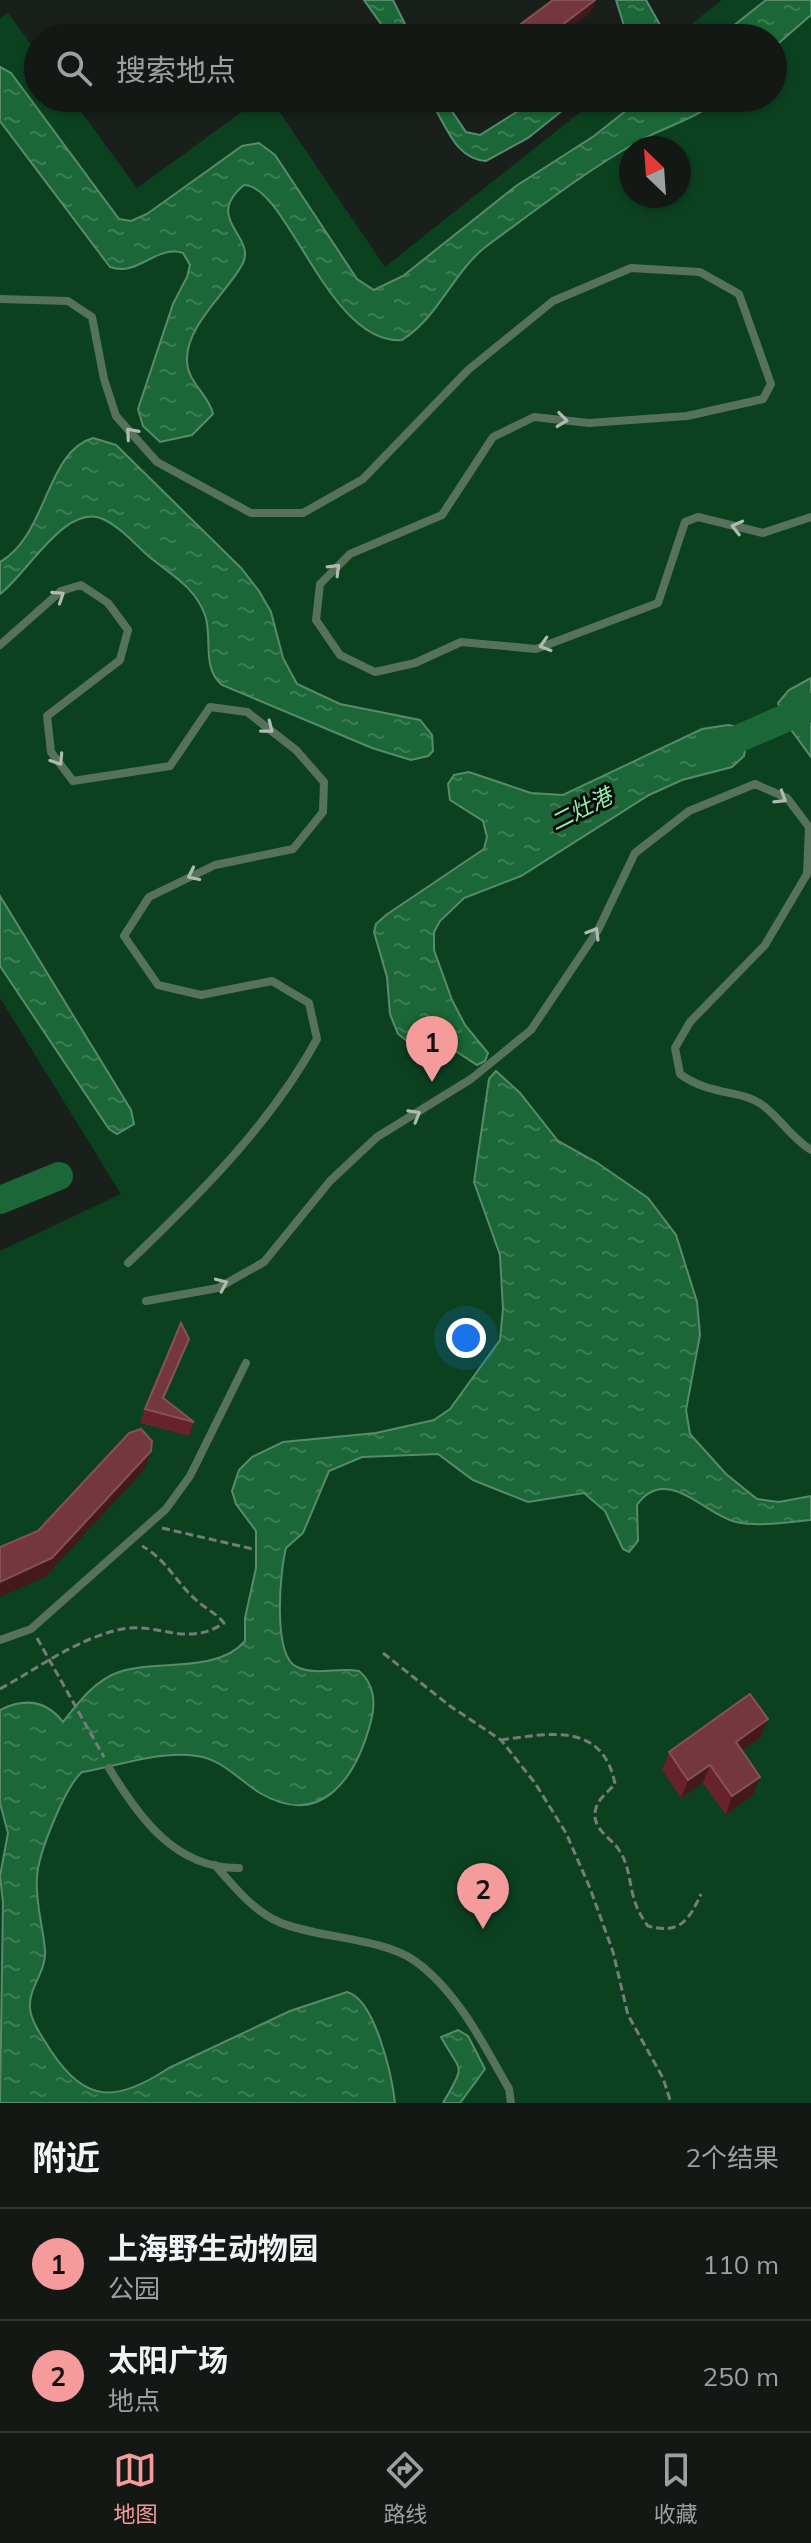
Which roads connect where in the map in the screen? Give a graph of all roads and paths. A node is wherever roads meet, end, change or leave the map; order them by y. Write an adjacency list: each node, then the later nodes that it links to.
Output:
1 (0, 299): 2 (lane, one-way to 1)
2 (811, 517)
3 (0, 645): 5 (lane, one-way to 5)
4 (811, 1150): 6 (lane, one-way to 4)
5 (128, 1263)
6 (146, 1301)
7 (246, 1363): 8 (lane)
8 (150, 1525): 9 (lane); 10 (path)
9 (133, 1541): 11 (lane); 14 (path)
10 (253, 1549)
11 (31, 1629): 12 (lane); 14 (path)
12 (0, 1640)
13 (383, 1653): 16 (path)
14 (51, 1660): 15 (path); 17 (path)
15 (0, 1689)
16 (501, 1740): 20 (path); 22 (path)
17 (109, 1768): 18 (lane)
18 (215, 1865): 19 (lane); 21 (lane)
19 (239, 1868)
20 (701, 1894)
21 (511, 2103)
22 (671, 2103)

